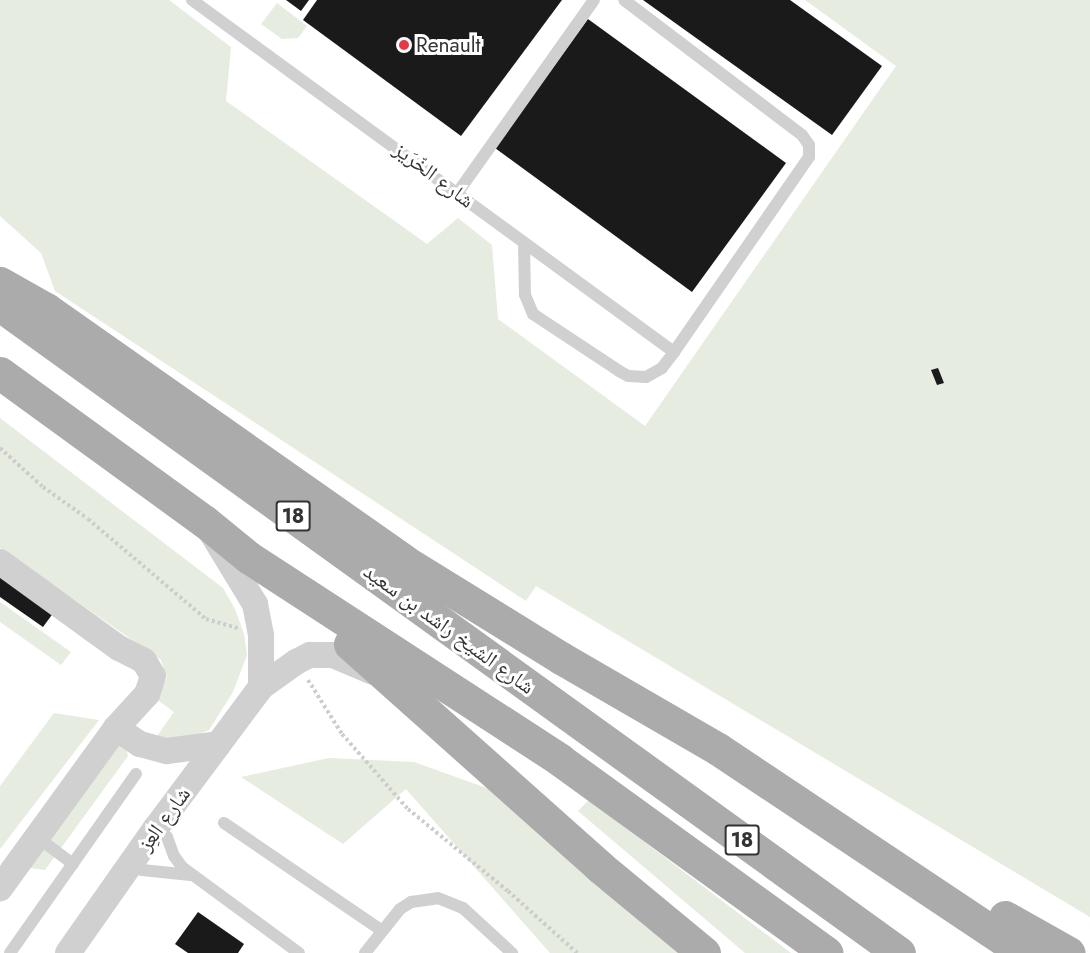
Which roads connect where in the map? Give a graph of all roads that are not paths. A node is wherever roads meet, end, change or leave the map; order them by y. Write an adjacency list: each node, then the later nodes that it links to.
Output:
1 (192, 0): 4 (lane, شارع الخّرَيز)
2 (594, 0): 4 (lane)
3 (624, 0): 8 (lane)
4 (458, 192): 5 (lane, شارع الخّرَيز)
5 (525, 244): 8 (lane, شارع الخّرَيز); 8 (lane)
6 (0, 283): 24 (main road)
7 (0, 305): 34 (main road, شارع الشيخ راشد بن سعيد / 18)
8 (674, 352)
9 (0, 373): 10 (main road, 18)
10 (204, 521): 11 (main road, 18); 14 (street)
11 (248, 557): 13 (main road); 33 (main road, 18)
12 (0, 562): 15 (street)
13 (393, 680): 14 (street, شارع العِز); 32 (main road)
14 (261, 687): 16 (street, شارع العِز)
15 (116, 728): 16 (street); 20 (street)
16 (219, 744): 19 (street, شارع العِز)
17 (136, 774): 21 (lane)
18 (224, 823): 26 (lane)
19 (156, 828): 22 (street, شارع العِز); 23 (lane)
20 (37, 837): 21 (lane); 25 (street)
21 (73, 864): 27 (lane)
22 (131, 865): 23 (lane); 28 (street, شارع العِز)
23 (192, 876): 29 (lane)
24 (922, 886): 35 (main road); 36 (main road)
25 (0, 888)
26 (381, 930): 30 (lane); 31 (lane)
27 (10, 953)
28 (68, 953)
29 (299, 953)
30 (365, 953)
31 (512, 953)
32 (704, 953)
33 (827, 953)
34 (899, 953)
35 (1024, 953)
36 (1069, 953)

